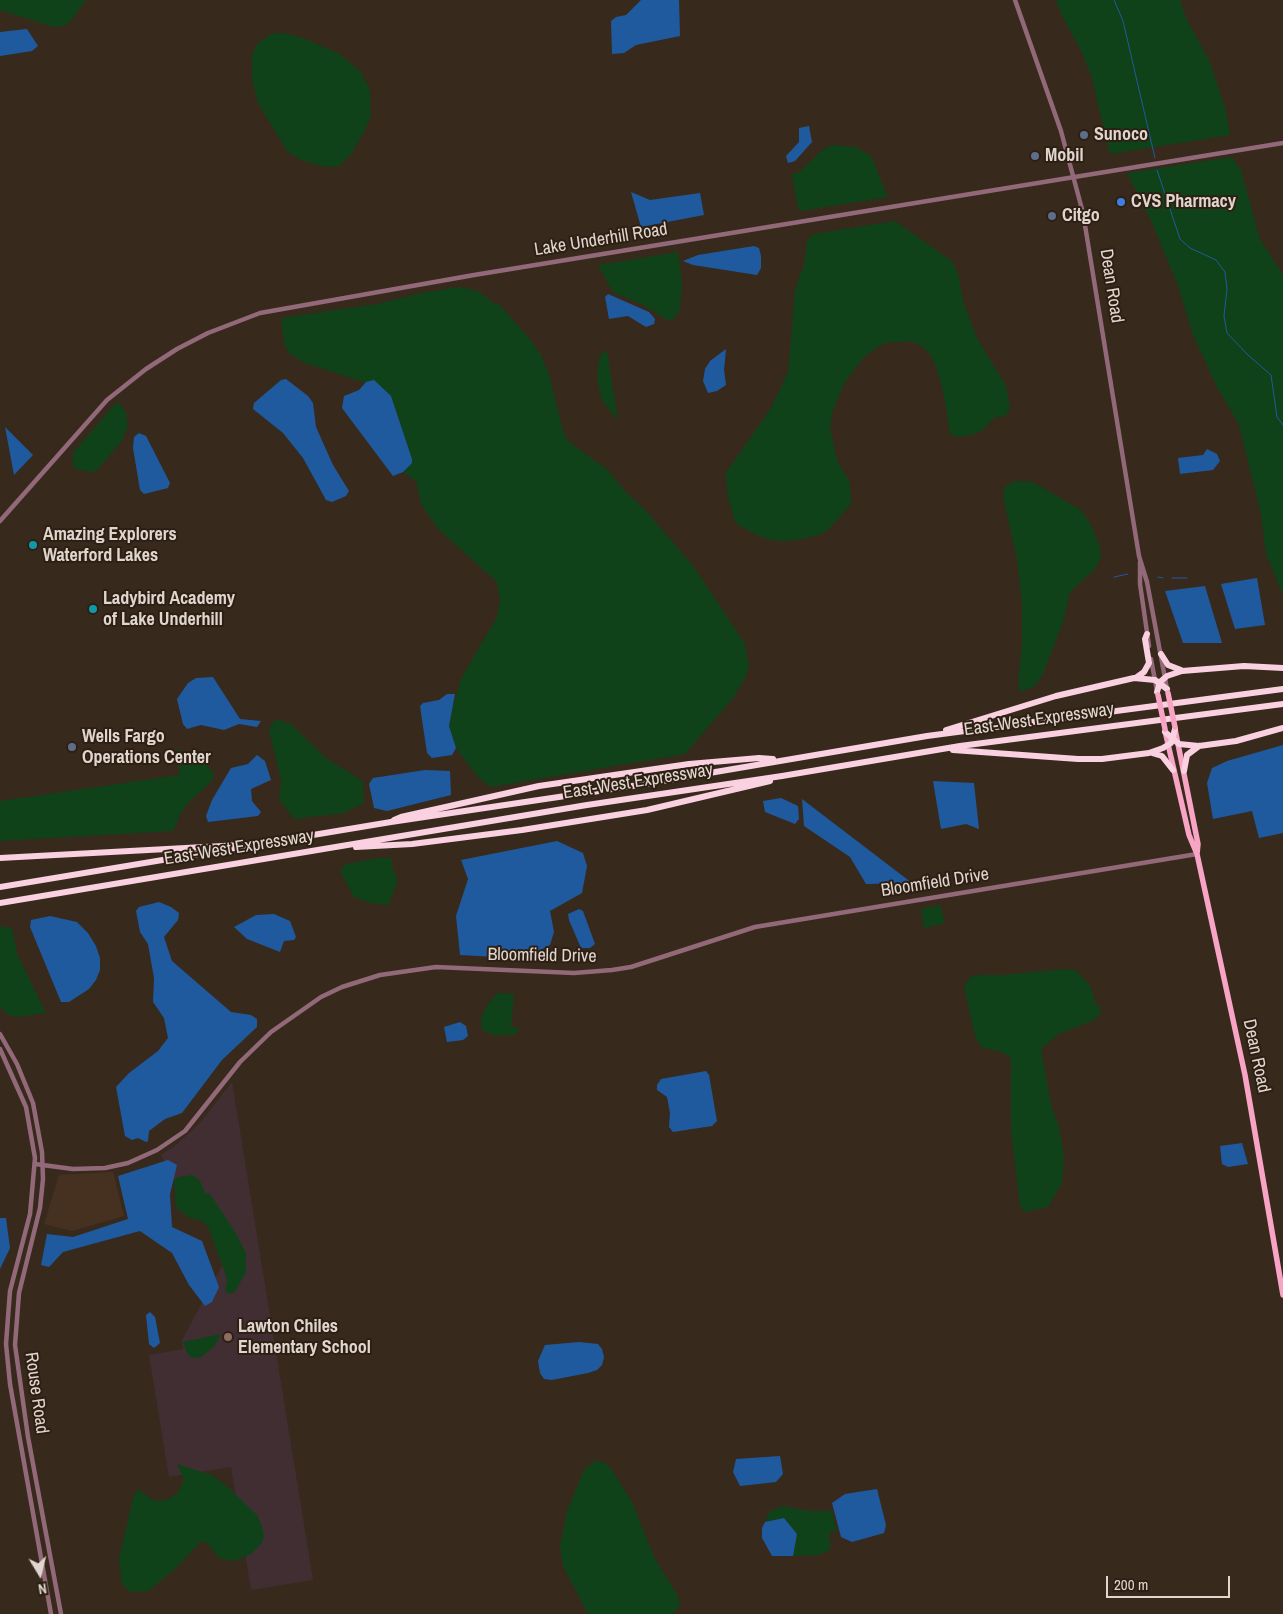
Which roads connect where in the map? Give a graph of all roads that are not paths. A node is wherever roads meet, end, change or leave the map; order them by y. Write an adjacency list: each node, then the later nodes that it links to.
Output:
1 (1014, 0): 3 (street, Dean Road)
2 (1283, 143): 3 (street, Lake Underhill Road)
3 (1075, 178): 4 (street, Lake Underhill Road); 5 (street, Dean Road)
4 (0, 521)
5 (1140, 556): 6 (street, Dean Road); 7 (street, Dean Road)
6 (1148, 634): 10 (highway); 11 (street, Dean Road)
7 (1161, 654): 9 (highway); 11 (street, Dean Road)
8 (1283, 668): 9 (highway)
9 (1182, 671): 11 (highway)
10 (1134, 678): 11 (highway); 19 (highway)
11 (1160, 680): 13 (highway); 14 (highway)
12 (1283, 690): 19 (highway, East-West Expressway)
13 (1168, 691): 16 (main road, Dean Road, bridge)
14 (1158, 693): 18 (main road, bridge)
15 (1283, 704): 23 (highway, East-West Expressway)
16 (1175, 728): 20 (highway); 21 (main road, Dean Road)
17 (1283, 728): 22 (highway)
18 (1165, 731): 20 (highway)
19 (927, 736): 25 (highway, East-West Expressway)
20 (1170, 743): 21 (highway); 24 (highway); 26 (main road, Dean Road)
21 (1178, 744): 22 (highway); 27 (main road, Dean Road)
22 (1199, 746): 27 (highway)
23 (944, 750): 24 (highway); 28 (highway, East-West Expressway)
24 (1149, 753): 26 (highway)
25 (782, 760): 29 (highway, East-West Expressway); 29 (highway)
26 (1173, 770): 32 (main road, Dean Road)
27 (1184, 771): 32 (main road, Dean Road)
28 (782, 776): 31 (highway, East-West Expressway); 31 (highway)
29 (391, 822): 30 (highway, East-West Expressway)
30 (250, 845): 33 (highway); 34 (highway, East-West Expressway)
31 (347, 846): 35 (highway, East-West Expressway)
32 (1197, 854): 39 (street, Bloomfield Drive); 40 (main road, Dean Road)
33 (0, 858)
34 (0, 887)
35 (0, 903)
36 (0, 1034): 39 (street, Rouse Road)
37 (0, 1049): 38 (street, Rouse Road)
38 (35, 1164): 39 (street, Bloomfield Drive); 41 (street, Rouse Road)
39 (43, 1165): 42 (street, Rouse Road)
40 (1283, 1295)
41 (51, 1614)
42 (61, 1614)

